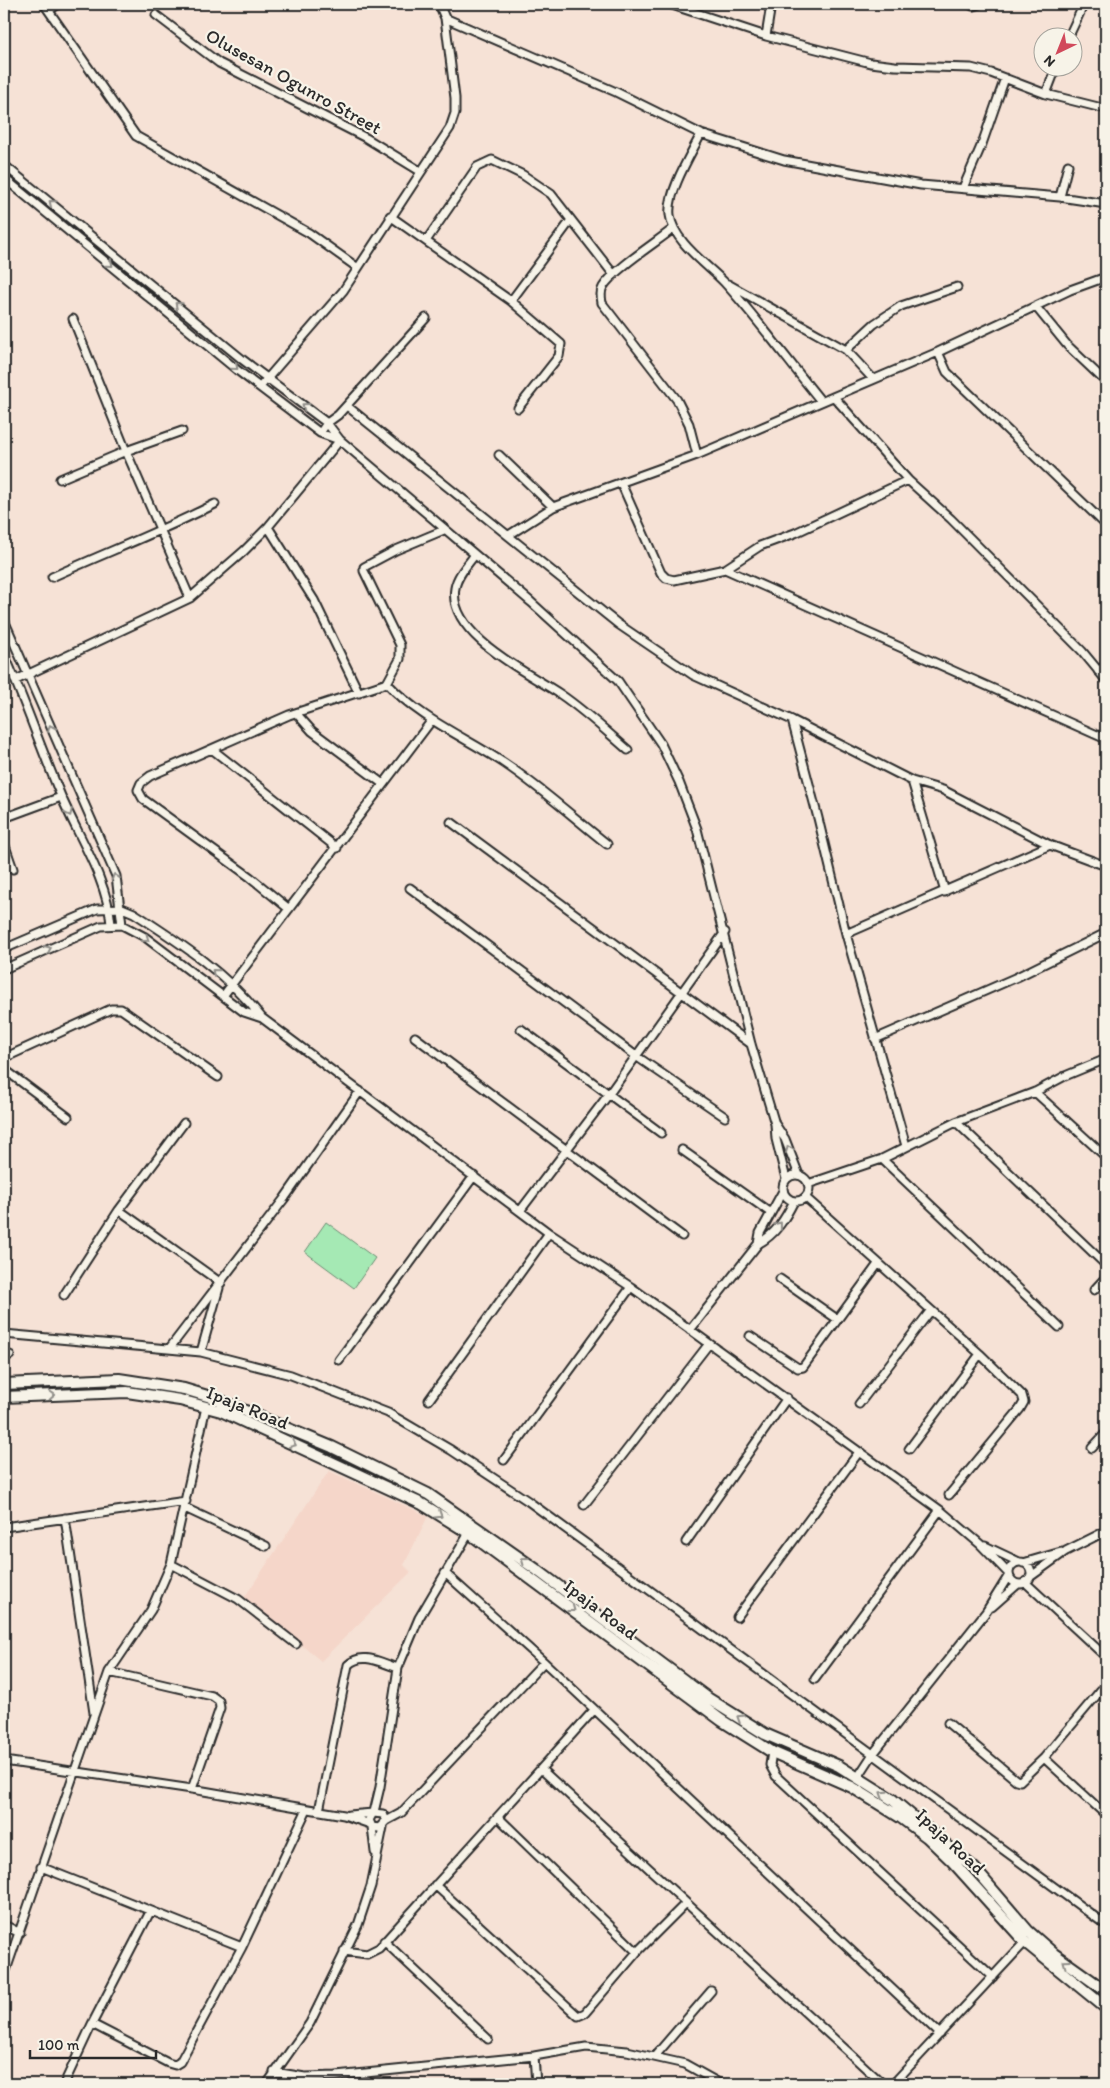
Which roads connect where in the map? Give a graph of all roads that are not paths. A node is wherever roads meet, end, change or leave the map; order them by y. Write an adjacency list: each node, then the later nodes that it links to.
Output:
1 (59, 4): 8 (street)
2 (437, 4): 10 (street)
3 (669, 4): 12 (street)
4 (767, 4): 12 (street)
5 (969, 4): 6 (street)
6 (979, 4)
7 (1084, 4): 11 (street)
8 (46, 7): 31 (street)
9 (156, 15): 20 (street, Olusesan Ogunro Street)
10 (445, 18): 17 (street); 20 (street)
11 (1073, 28)
12 (766, 36): 13 (street)
13 (1005, 78): 15 (street); 22 (street)
14 (1052, 78): 15 (street)
15 (1046, 94): 16 (street)
16 (1106, 109)
17 (701, 134): 22 (street); 27 (street)
18 (4, 165): 28 (street, one-way to 18)
19 (1068, 165): 23 (street)
20 (420, 171): 25 (street)
21 (4, 178): 30 (street)
22 (963, 188): 23 (street)
23 (1060, 197): 24 (street)
24 (1106, 204)
25 (390, 216): 29 (street); 31 (street)
26 (571, 220): 29 (street); 32 (street); 36 (street)
27 (674, 228): 32 (street); 34 (street)
28 (98, 240): 30 (street); 42 (street, one-way to 28)
29 (426, 241): 36 (street)
30 (90, 249): 45 (street, one-way to 45)
31 (358, 268): 42 (street)
32 (614, 275): 56 (street)
33 (1106, 277): 37 (street)
34 (723, 281): 40 (street); 47 (street)
35 (957, 287): 40 (street)
36 (511, 301): 49 (street)
37 (1036, 307): 41 (street); 44 (street)
38 (73, 318): 54 (street)
39 (426, 318): 48 (street)
40 (846, 350): 43 (street)
41 (938, 352): 43 (street); 62 (street)
42 (267, 378): 45 (street); 50 (street, one-way to 42)
43 (873, 379): 46 (street)
44 (1106, 382)
45 (260, 387): 52 (street)
46 (834, 397): 47 (street); 58 (street)
47 (820, 400): 56 (street)
48 (346, 406): 50 (street); 66 (street)
49 (518, 408)
50 (327, 423): 52 (street); 53 (street)
51 (182, 431): 54 (street)
52 (320, 433): 53 (street)
53 (340, 440): 63 (street); 64 (street)
54 (126, 451): 57 (street); 65 (street)
55 (499, 455): 61 (street)
56 (697, 455): 59 (street)
57 (60, 479)
58 (908, 480): 68 (street); 74 (street)
59 (621, 483): 61 (street); 68 (street)
60 (215, 504): 65 (street)
61 (553, 507): 66 (street)
62 (1106, 525)
63 (268, 526): 70 (street); 79 (street)
64 (444, 530): 67 (street); 78 (street)
65 (159, 532): 69 (street); 70 (street)
66 (509, 535): 82 (street)
67 (474, 556): 85 (street); 104 (street)
68 (725, 569): 83 (street)
69 (52, 577)
70 (190, 598): 75 (street)
71 (4, 620): 75 (street)
72 (4, 654): 76 (street)
73 (1106, 665): 74 (street)
74 (1098, 671): 77 (street)
75 (27, 675): 76 (street); 100 (street, one-way to 75)
76 (16, 680): 88 (street)
77 (1106, 680)
78 (387, 683): 79 (street); 81 (street)
79 (360, 693): 80 (street)
80 (296, 713): 84 (street); 87 (street)
81 (432, 720): 87 (street); 92 (street)
82 (792, 720): 86 (street); 106 (street)
83 (1106, 739)
84 (213, 750): 94 (street); 101 (street)
85 (628, 750)
86 (912, 782): 93 (street); 98 (street)
87 (383, 784): 94 (street)
88 (61, 796): 89 (street); 99 (street, one-way to 99)
89 (4, 818)
90 (451, 822): 110 (street)
91 (4, 842): 96 (street)
92 (608, 844)
93 (1050, 845): 95 (street); 98 (street)
94 (337, 848): 101 (street)
95 (1106, 866)
96 (13, 869)
97 (410, 888): 117 (street)
98 (945, 892): 106 (street)
99 (109, 907): 100 (street); 102 (street); 107 (street)
100 (122, 908): 103 (street); 109 (street, one-way to 100)
101 (289, 909): 109 (street)
102 (110, 924): 103 (street); 108 (street, one-way to 102)
103 (122, 925): 111 (street, one-way to 111)
104 (725, 932): 110 (street); 116 (street)
105 (1106, 933): 115 (street)
106 (846, 934): 115 (street)
107 (4, 949)
108 (4, 969)
109 (231, 986): 111 (street); 112 (street)
110 (681, 992): 116 (street); 117 (street)
111 (223, 996): 112 (street)
112 (262, 1018): 122 (street)
113 (522, 1029): 124 (street)
114 (414, 1037): 133 (street)
115 (875, 1038): 131 (street)
116 (752, 1044): 129 (street)
117 (636, 1056): 124 (street); 126 (street)
118 (4, 1058): 121 (street)
119 (1106, 1059): 123 (street)
120 (4, 1069): 125 (street)
121 (218, 1077)
122 (360, 1092): 137 (street); 153 (street)
123 (1035, 1092): 127 (street); 134 (street)
124 (609, 1094): 130 (street); 133 (street)
125 (68, 1117)
126 (725, 1117)
127 (956, 1122): 131 (street); 150 (street)
128 (184, 1123): 143 (street)
129 (775, 1124): 136 (street, one-way to 129); 138 (street)
130 (660, 1133)
131 (906, 1146): 135 (street)
132 (682, 1150): 145 (street)
133 (567, 1151): 144 (street); 147 (street)
134 (1106, 1157)
135 (882, 1159): 139 (street); 159 (street)
136 (799, 1175): 138 (street); 139 (street)
137 (474, 1176): 144 (street); 167 (street)
138 (786, 1179): 140 (street)
139 (808, 1184): 141 (street)
140 (783, 1191): 142 (street); 145 (street)
141 (805, 1197): 142 (street); 149 (street)
142 (794, 1200): 148 (street, one-way to 142)
143 (119, 1210): 153 (street); 156 (street)
144 (520, 1211): 146 (street)
145 (771, 1213): 148 (street)
146 (549, 1233): 154 (street); 171 (street)
147 (682, 1236)
148 (758, 1244): 160 (street)
149 (878, 1264): 157 (street); 158 (street)
150 (1106, 1265)
151 (1106, 1277): 155 (street)
152 (780, 1279): 158 (street)
153 (221, 1283): 164 (street); 165 (street)
154 (632, 1287): 160 (street); 178 (street)
155 (1094, 1290)
156 (64, 1295)
157 (931, 1310): 166 (street); 172 (street)
158 (837, 1319): 162 (street)
159 (1059, 1327)
160 (690, 1330): 163 (street)
161 (4, 1334): 164 (street)
162 (750, 1336)
163 (708, 1345): 170 (street); 183 (street)
164 (169, 1349): 165 (street)
165 (201, 1352): 213 (street)
166 (980, 1354): 176 (street); 181 (street)
167 (339, 1360)
168 (4, 1384): 179 (main road, Ipaja Road)
169 (4, 1397): 173 (main road, Ipaja Road, one-way to 173)
170 (787, 1398): 177 (street); 189 (street)
171 (429, 1400)
172 (859, 1404)
173 (206, 1407): 180 (main road, Ipaja Road, one-way to 180); 182 (street)
174 (1106, 1433): 175 (street)
175 (1092, 1448)
176 (909, 1449)
177 (859, 1452): 184 (street); 199 (street)
178 (504, 1460)
179 (391, 1474): 180 (main road); 218 (main road, Ipaja Road, one-way to 179)
180 (385, 1485): 188 (main road, Ipaja Road, one-way to 188)
181 (949, 1495)
182 (186, 1504): 185 (street); 191 (street); 194 (street)
183 (584, 1504)
184 (940, 1510): 190 (street); 205 (street)
185 (65, 1518): 186 (street); 210 (street)
186 (4, 1527)
187 (1106, 1531): 192 (street)
188 (469, 1533): 195 (street); 212 (main road, Ipaja Road, one-way to 212)
189 (686, 1542)
190 (980, 1544): 193 (street); 196 (street)
191 (266, 1546)
192 (1066, 1551): 193 (street); 197 (street)
193 (1021, 1563): 196 (street); 197 (street)
194 (171, 1564): 200 (street); 204 (street)
195 (445, 1573): 202 (street); 203 (street)
196 (1009, 1575): 197 (street); 198 (street)
197 (1024, 1581): 198 (street); 201 (street)
198 (986, 1612): 213 (street)
199 (737, 1617)
200 (296, 1644)
201 (1106, 1657)
202 (544, 1662): 209 (street); 227 (street)
203 (398, 1668): 219 (street); 222 (street)
204 (109, 1672): 210 (street); 220 (street)
205 (815, 1679)
206 (1106, 1684): 207 (street)
207 (1100, 1691): 208 (street); 214 (street)
208 (1106, 1697)
209 (594, 1710): 217 (street); 248 (street)
210 (94, 1716): 216 (street)
211 (948, 1723): 214 (street)
212 (772, 1752): 238 (main road, Ipaja Road); 243 (street)
213 (873, 1754): 218 (street); 235 (street)
214 (1044, 1758): 225 (street)
215 (4, 1761): 216 (street)
216 (76, 1770): 220 (street); 230 (street)
217 (542, 1770): 226 (street); 232 (street)
218 (858, 1777): 245 (main road, Ipaja Road, one-way to 218)
219 (380, 1787): 223 (street); 227 (street)
220 (192, 1788): 221 (street)
221 (307, 1809): 222 (street); 239 (street)
222 (319, 1810): 224 (street)
223 (374, 1813): 224 (street); 227 (street); 228 (street)
224 (344, 1815): 228 (street)
225 (1106, 1815)
226 (499, 1818): 231 (street); 241 (street)
227 (384, 1821): 228 (street); 229 (street)
228 (371, 1825): 229 (street)
229 (376, 1857): 240 (street)
230 (41, 1867): 233 (street); 236 (street)
231 (435, 1885): 237 (street); 241 (street)
232 (686, 1904): 241 (street); 257 (street)
233 (150, 1912): 239 (street); 247 (street)
234 (4, 1925): 236 (street)
235 (1106, 1925)
236 (20, 1933): 242 (street)
237 (384, 1942): 240 (street); 249 (street)
238 (1025, 1942): 243 (street); 246 (main road, Ipaja Road)
239 (242, 1947): 247 (street)
240 (344, 1951): 252 (street)
241 (637, 1952)
242 (4, 1976)
243 (994, 1977): 248 (street)
244 (711, 1991): 251 (street)
245 (1106, 1991)
246 (1106, 2008)
247 (92, 2024): 253 (street)
248 (940, 2034): 258 (street)
249 (488, 2039)
250 (534, 2056): 251 (street); 252 (street); 255 (street)
251 (655, 2056): 256 (street)
252 (274, 2072): 254 (street)
253 (64, 2084)
254 (267, 2084)
255 (536, 2084)
256 (721, 2084)
257 (883, 2084)
258 (893, 2084)

